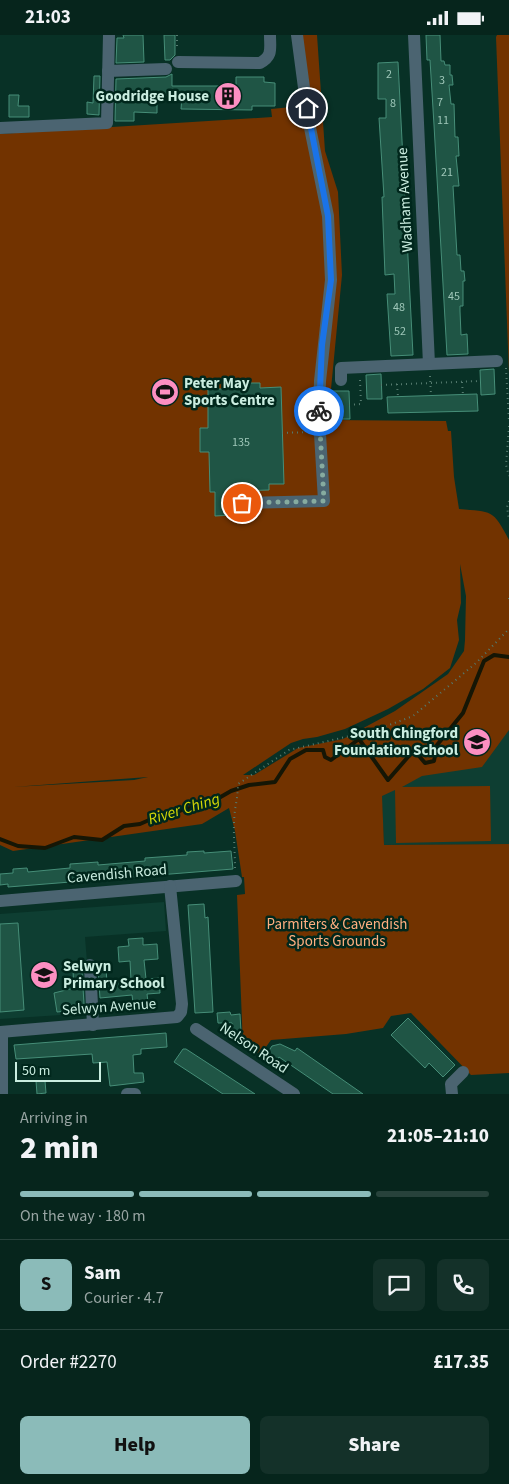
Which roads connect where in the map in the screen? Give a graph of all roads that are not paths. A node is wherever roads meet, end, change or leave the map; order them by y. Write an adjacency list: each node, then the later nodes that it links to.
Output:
1 (109, 35): 7 (street)
2 (270, 35): 5 (street)
3 (297, 35): 12 (street)
4 (414, 35): 10 (street, Wadham Avenue)
5 (178, 62)
6 (166, 69): 7 (street)
7 (108, 71): 8 (street)
8 (0, 128)
9 (497, 361): 10 (street)
10 (429, 364): 11 (street)
11 (341, 380)
12 (242, 503)
13 (236, 881): 14 (street, Cavendish Road)
14 (170, 886): 15 (street, Cavendish Road); 17 (street, Selwyn Avenue)
15 (0, 901)
16 (90, 965): 17 (street)
17 (93, 1025): 19 (street, Selwyn Avenue)
18 (196, 1029): 24 (street, Nelson Road)
19 (1, 1032): 21 (street)
20 (463, 1072): 25 (street)
21 (2, 1094)
22 (127, 1094): 23 (street)
23 (136, 1094)
24 (294, 1094)
25 (452, 1094)

